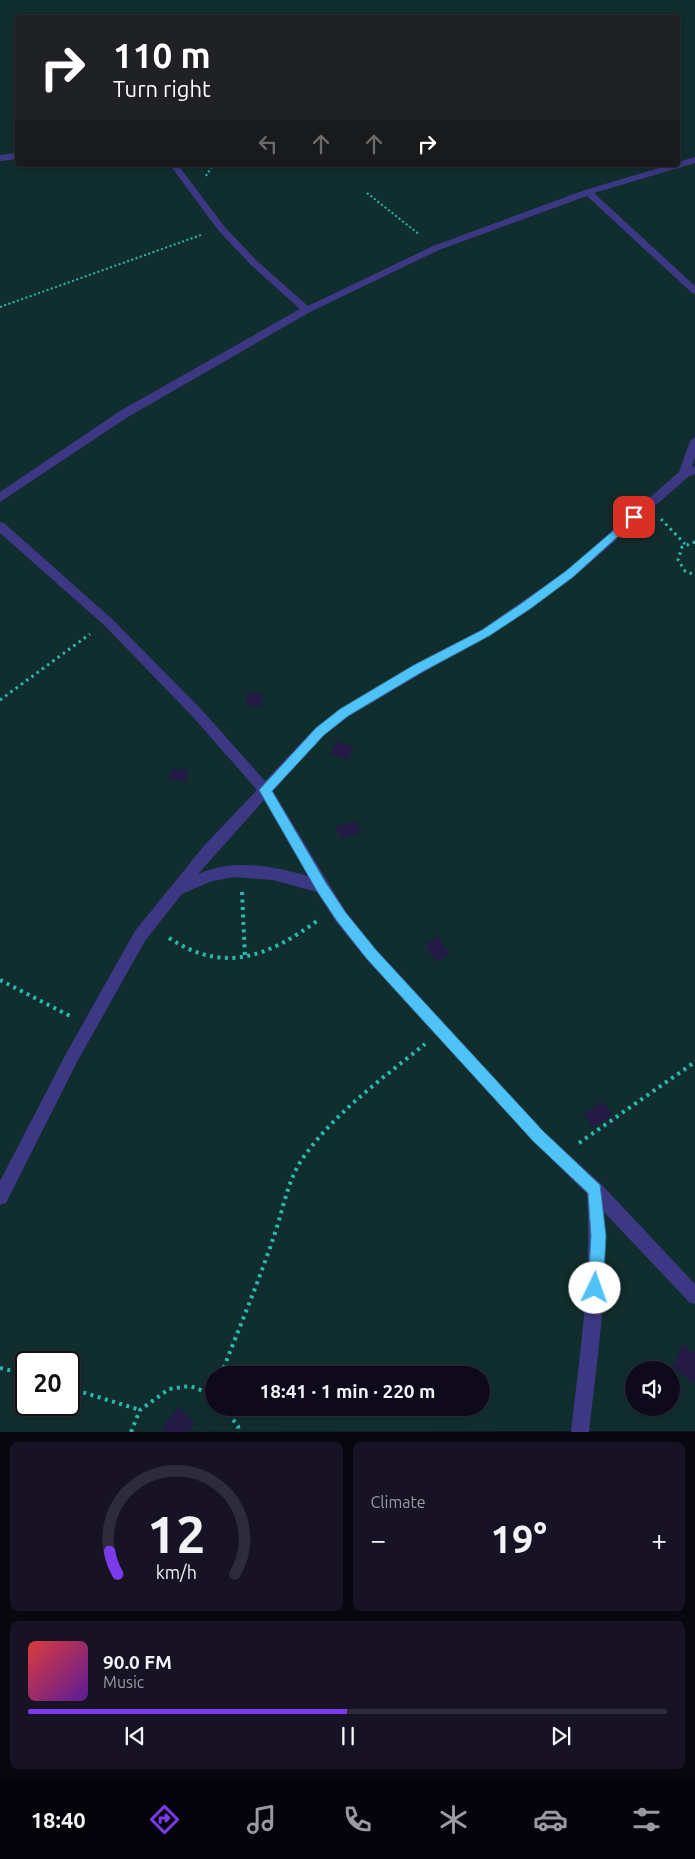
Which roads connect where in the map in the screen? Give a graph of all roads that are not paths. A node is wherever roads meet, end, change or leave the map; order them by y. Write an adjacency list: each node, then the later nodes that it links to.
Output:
1 (15, 156): 2 (lane)
2 (0, 158)
3 (695, 160): 4 (lane)
4 (680, 164)
5 (175, 167): 9 (lane)
6 (672, 167): 7 (lane)
7 (588, 192): 8 (lane); 9 (lane)
8 (695, 291)
9 (307, 310): 12 (lane)
10 (695, 441): 11 (lane)
11 (689, 472): 14 (lane)
12 (0, 498)
13 (0, 526): 14 (lane)
14 (265, 790): 15 (lane); 16 (lane)
15 (322, 887): 16 (lane); 17 (lane)
16 (177, 890): 18 (lane)
17 (594, 1190): 19 (lane); 20 (lane)
18 (0, 1197)
19 (695, 1296)
20 (580, 1432)

